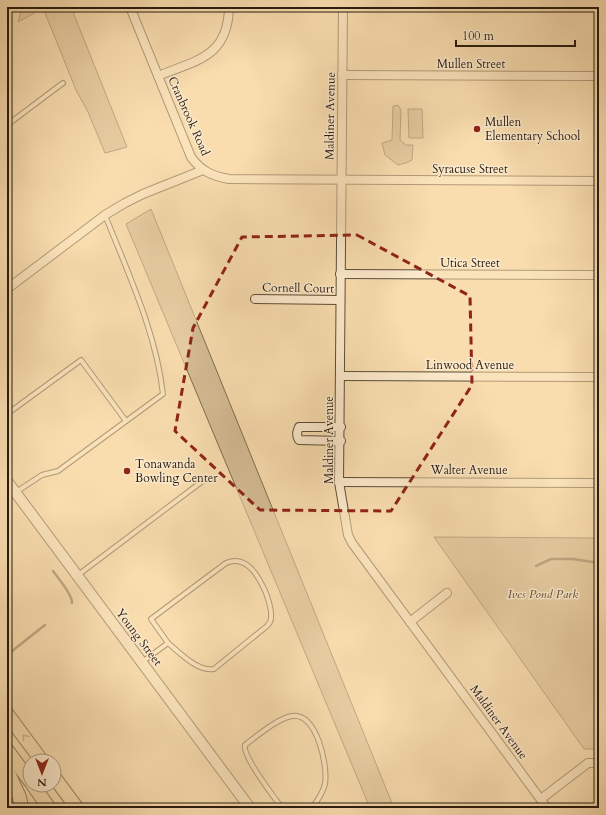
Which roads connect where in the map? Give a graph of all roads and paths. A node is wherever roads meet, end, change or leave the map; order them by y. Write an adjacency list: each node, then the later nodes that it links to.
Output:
1 (130, 7): 5 (street, Cranbrook Road)
2 (229, 7): 5 (street)
3 (343, 7): 4 (street, Maldiner Avenue)
4 (342, 75): 6 (street, Mullen Street); 10 (street, Maldiner Avenue)
5 (158, 76): 9 (street, Cranbrook Road)
6 (599, 76)
7 (63, 83): 8 (lane)
8 (7, 125)
9 (203, 170): 10 (street, Cranbrook Road); 12 (street)
10 (341, 180): 11 (street, Syracuse Street); 13 (street, Maldiner Avenue)
11 (599, 182)
12 (105, 215): 15 (street); 21 (lane)
13 (340, 274): 14 (street, Utica Street); 17 (street, Maldiner Avenue)
14 (599, 275)
15 (7, 289)
16 (254, 299): 17 (street, Cornell Court)
17 (340, 300): 18 (street, Maldiner Avenue)
18 (340, 376): 19 (street, Linwood Avenue); 22 (street, Maldiner Avenue)
19 (599, 377)
20 (7, 414): 21 (lane)
21 (126, 421): 28 (lane)
22 (341, 427): 23 (street, Maldiner Avenue); 23 (street)
23 (341, 441): 26 (street, Maldiner Avenue)
24 (204, 480): 29 (lane)
25 (7, 481): 28 (street, Young Street)
26 (340, 482): 27 (street, Walter Avenue); 31 (street, Maldiner Avenue)
27 (599, 483)
28 (16, 492): 29 (street, Young Street)
29 (77, 575): 33 (street, Young Street)
30 (447, 594): 31 (street)
31 (410, 622): 42 (street, Maldiner Avenue)
32 (168, 643): 32 (lane); 33 (lane)
33 (142, 663): 46 (street, Young Street)
34 (7, 714): 36 (main road, one-way to 34)
35 (7, 750): 39 (main road)
36 (36, 753)
37 (599, 763): 42 (street)
38 (7, 770): 43 (main road)
39 (22, 770)
40 (62, 788): 45 (main road)
41 (39, 793): 44 (main road)
42 (541, 799): 49 (street, Maldiner Avenue)
43 (22, 808)
44 (49, 808)
45 (77, 808)
46 (250, 808)
47 (282, 808): 48 (lane)
48 (312, 808)
49 (547, 808)

